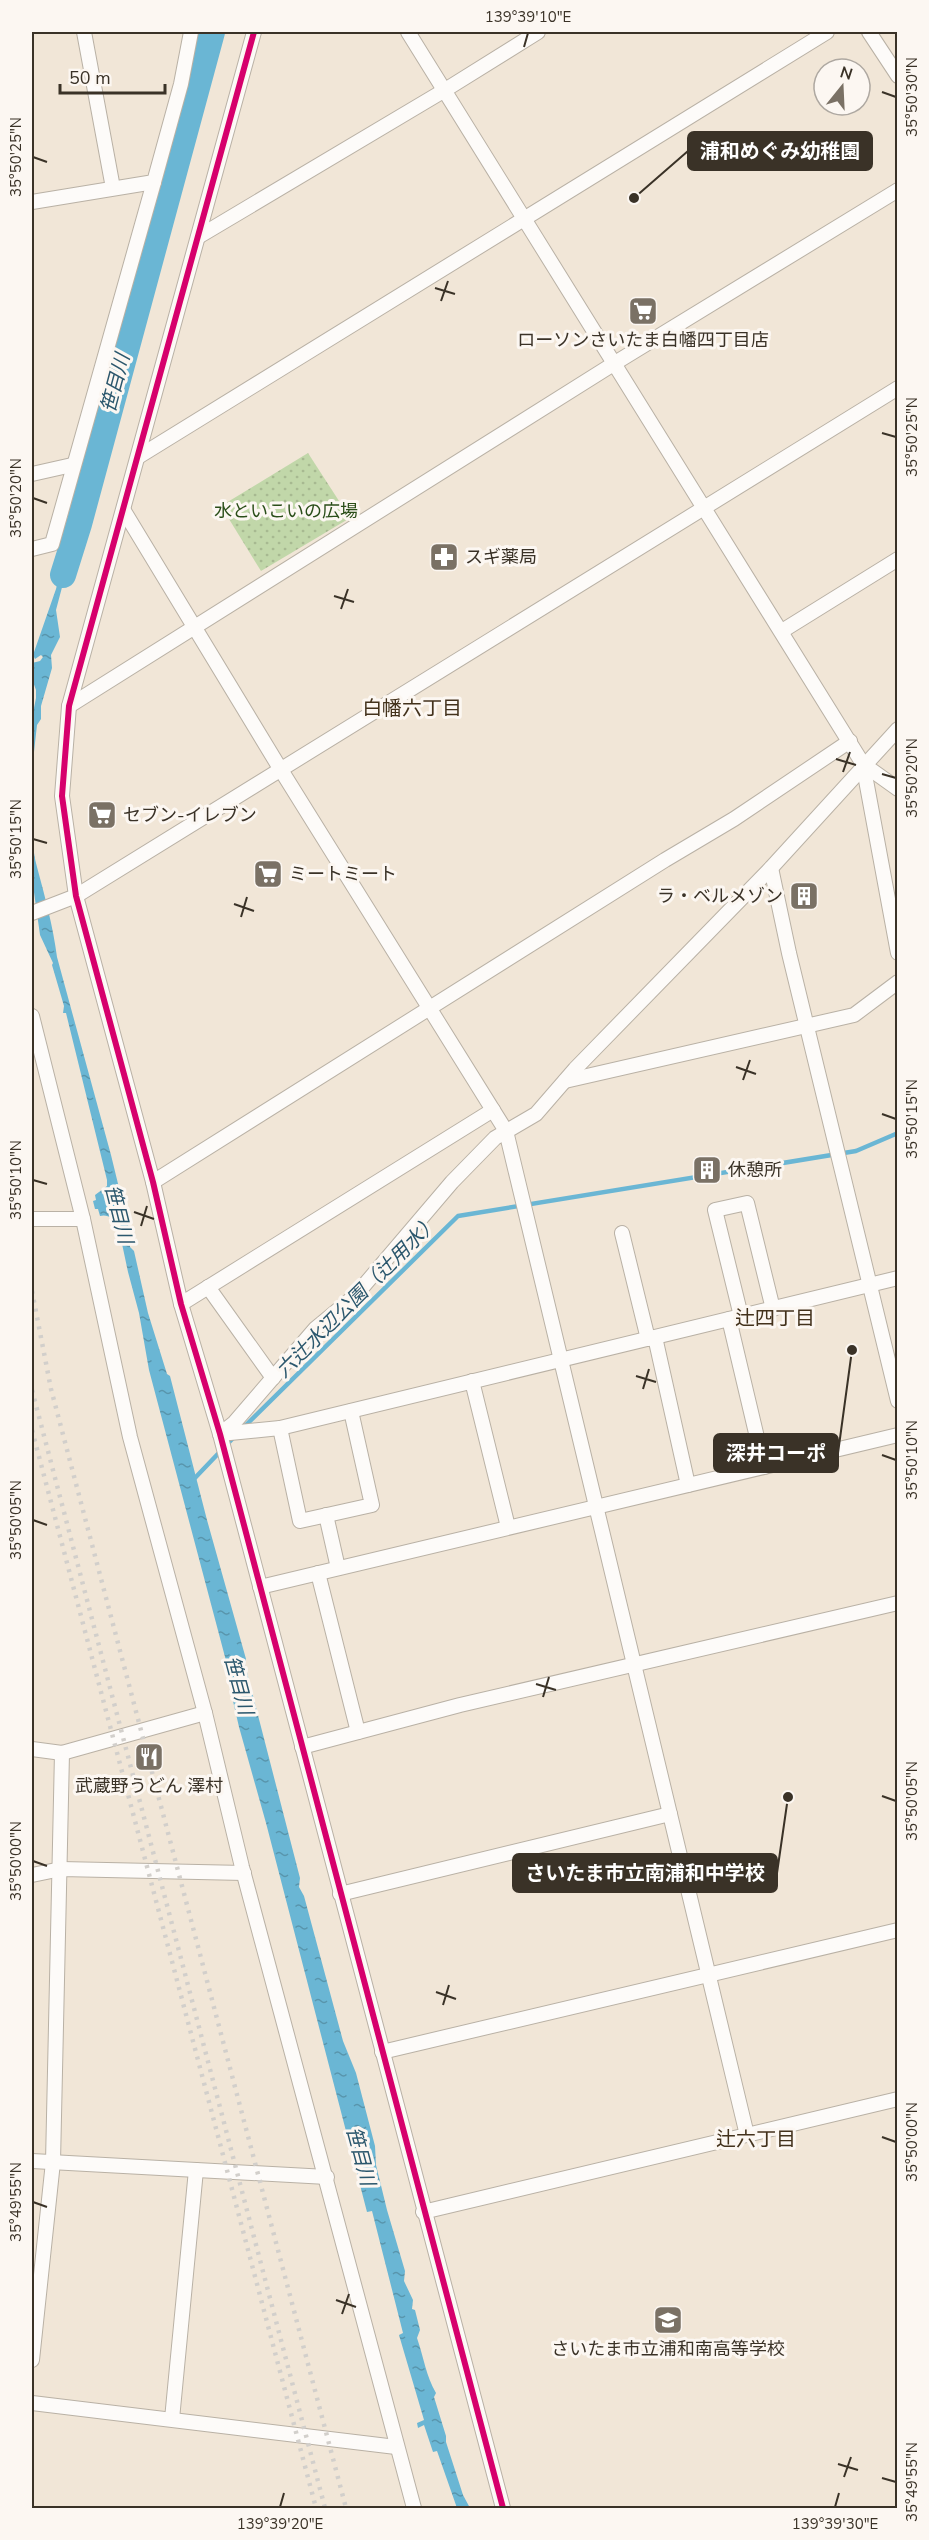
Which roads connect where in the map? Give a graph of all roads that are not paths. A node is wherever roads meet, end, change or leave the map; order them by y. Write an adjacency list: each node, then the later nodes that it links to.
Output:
1 (84, 32): 11 (street)
2 (191, 32): 10 (street)
3 (254, 32): 15 (street)
4 (408, 32): 9 (street)
5 (538, 32): 9 (street)
6 (827, 32): 14 (street)
7 (870, 32): 8 (street)
8 (897, 76)
9 (445, 90): 14 (street); 15 (street)
10 (154, 182): 11 (street); 19 (street)
11 (113, 188): 13 (street)
12 (897, 190): 16 (street)
13 (32, 202)
14 (525, 219): 16 (street); 18 (street)
15 (198, 237): 18 (street)
16 (615, 363): 21 (street); 25 (street)
17 (897, 388): 21 (street)
18 (138, 457): 22 (street)
19 (72, 465): 20 (street); 23 (street)
20 (32, 474)
21 (705, 507): 26 (street); 31 (street)
22 (124, 511): 25 (street); 27 (street)
23 (32, 549)
24 (897, 559): 26 (street)
25 (195, 628): 27 (street); 31 (street)
26 (782, 631): 29 (street)
27 (69, 706): 34 (street)
28 (897, 729): 30 (street)
29 (850, 741): 30 (street); 38 (street)
30 (863, 764): 32 (street); 33 (street); 36 (street)
31 (281, 770): 34 (street); 38 (street)
32 (897, 789)
33 (771, 868): 40 (street); 41 (street)
34 (71, 898): 35 (street); 44 (street)
35 (32, 913)
36 (897, 953)
37 (897, 982): 40 (street)
38 (430, 1008): 42 (street); 44 (street)
39 (32, 1016): 46 (street)
40 (808, 1026): 41 (street); 49 (street)
41 (565, 1082): 43 (street)
42 (494, 1110): 43 (street); 50 (street)
43 (506, 1131): 55 (street); 56 (street)
44 (153, 1182): 51 (street)
45 (32, 1219): 46 (street)
46 (83, 1219): 73 (street)
47 (622, 1233): 54 (street)
48 (897, 1278): 49 (street)
49 (869, 1285): 52 (street); 58 (street)
50 (207, 1287): 51 (street); 56 (street)
51 (181, 1304): 61 (street)
52 (773, 1309): 53 (street); 53 (street)
53 (735, 1318): 54 (street); 63 (street)
54 (651, 1338): 55 (street); 64 (street)
55 (561, 1360): 57 (street); 65 (street)
56 (273, 1378): 61 (street)
57 (472, 1381): 59 (street); 67 (street)
58 (897, 1401)
59 (351, 1411): 60 (street); 66 (street)
60 (280, 1428): 61 (street); 66 (street)
61 (220, 1434): 70 (street)
62 (897, 1435): 63 (street)
63 (764, 1467): 64 (street)
64 (688, 1485): 65 (street)
65 (597, 1506): 67 (street); 72 (street)
66 (326, 1515): 68 (street)
67 (508, 1527): 68 (street)
68 (338, 1568): 69 (street)
69 (318, 1573): 70 (street); 74 (street)
70 (260, 1587): 75 (street)
71 (897, 1603): 72 (street)
72 (634, 1665): 74 (street); 78 (street)
73 (205, 1713): 77 (street); 80 (street)
74 (358, 1732): 75 (street)
75 (302, 1747): 82 (street)
76 (32, 1749): 77 (street)
77 (62, 1753): 79 (street)
78 (670, 1814): 82 (street); 84 (street)
79 (61, 1869): 80 (street); 81 (street); 89 (street)
80 (244, 1873): 91 (street)
81 (32, 1875)
82 (340, 1894): 85 (street)
83 (897, 1930): 84 (street)
84 (708, 1974): 85 (street); 87 (street)
85 (382, 2052): 92 (street)
86 (897, 2099): 87 (street)
87 (747, 2135): 92 (street)
88 (32, 2161): 89 (street)
89 (53, 2162): 90 (street); 93 (street)
90 (196, 2170): 91 (street); 95 (street)
91 (327, 2177): 96 (street)
92 (423, 2212): 98 (street)
93 (32, 2360)
94 (32, 2403): 95 (street)
95 (172, 2419): 96 (street)
96 (396, 2447): 97 (street)
97 (414, 2508)
98 (502, 2508)

